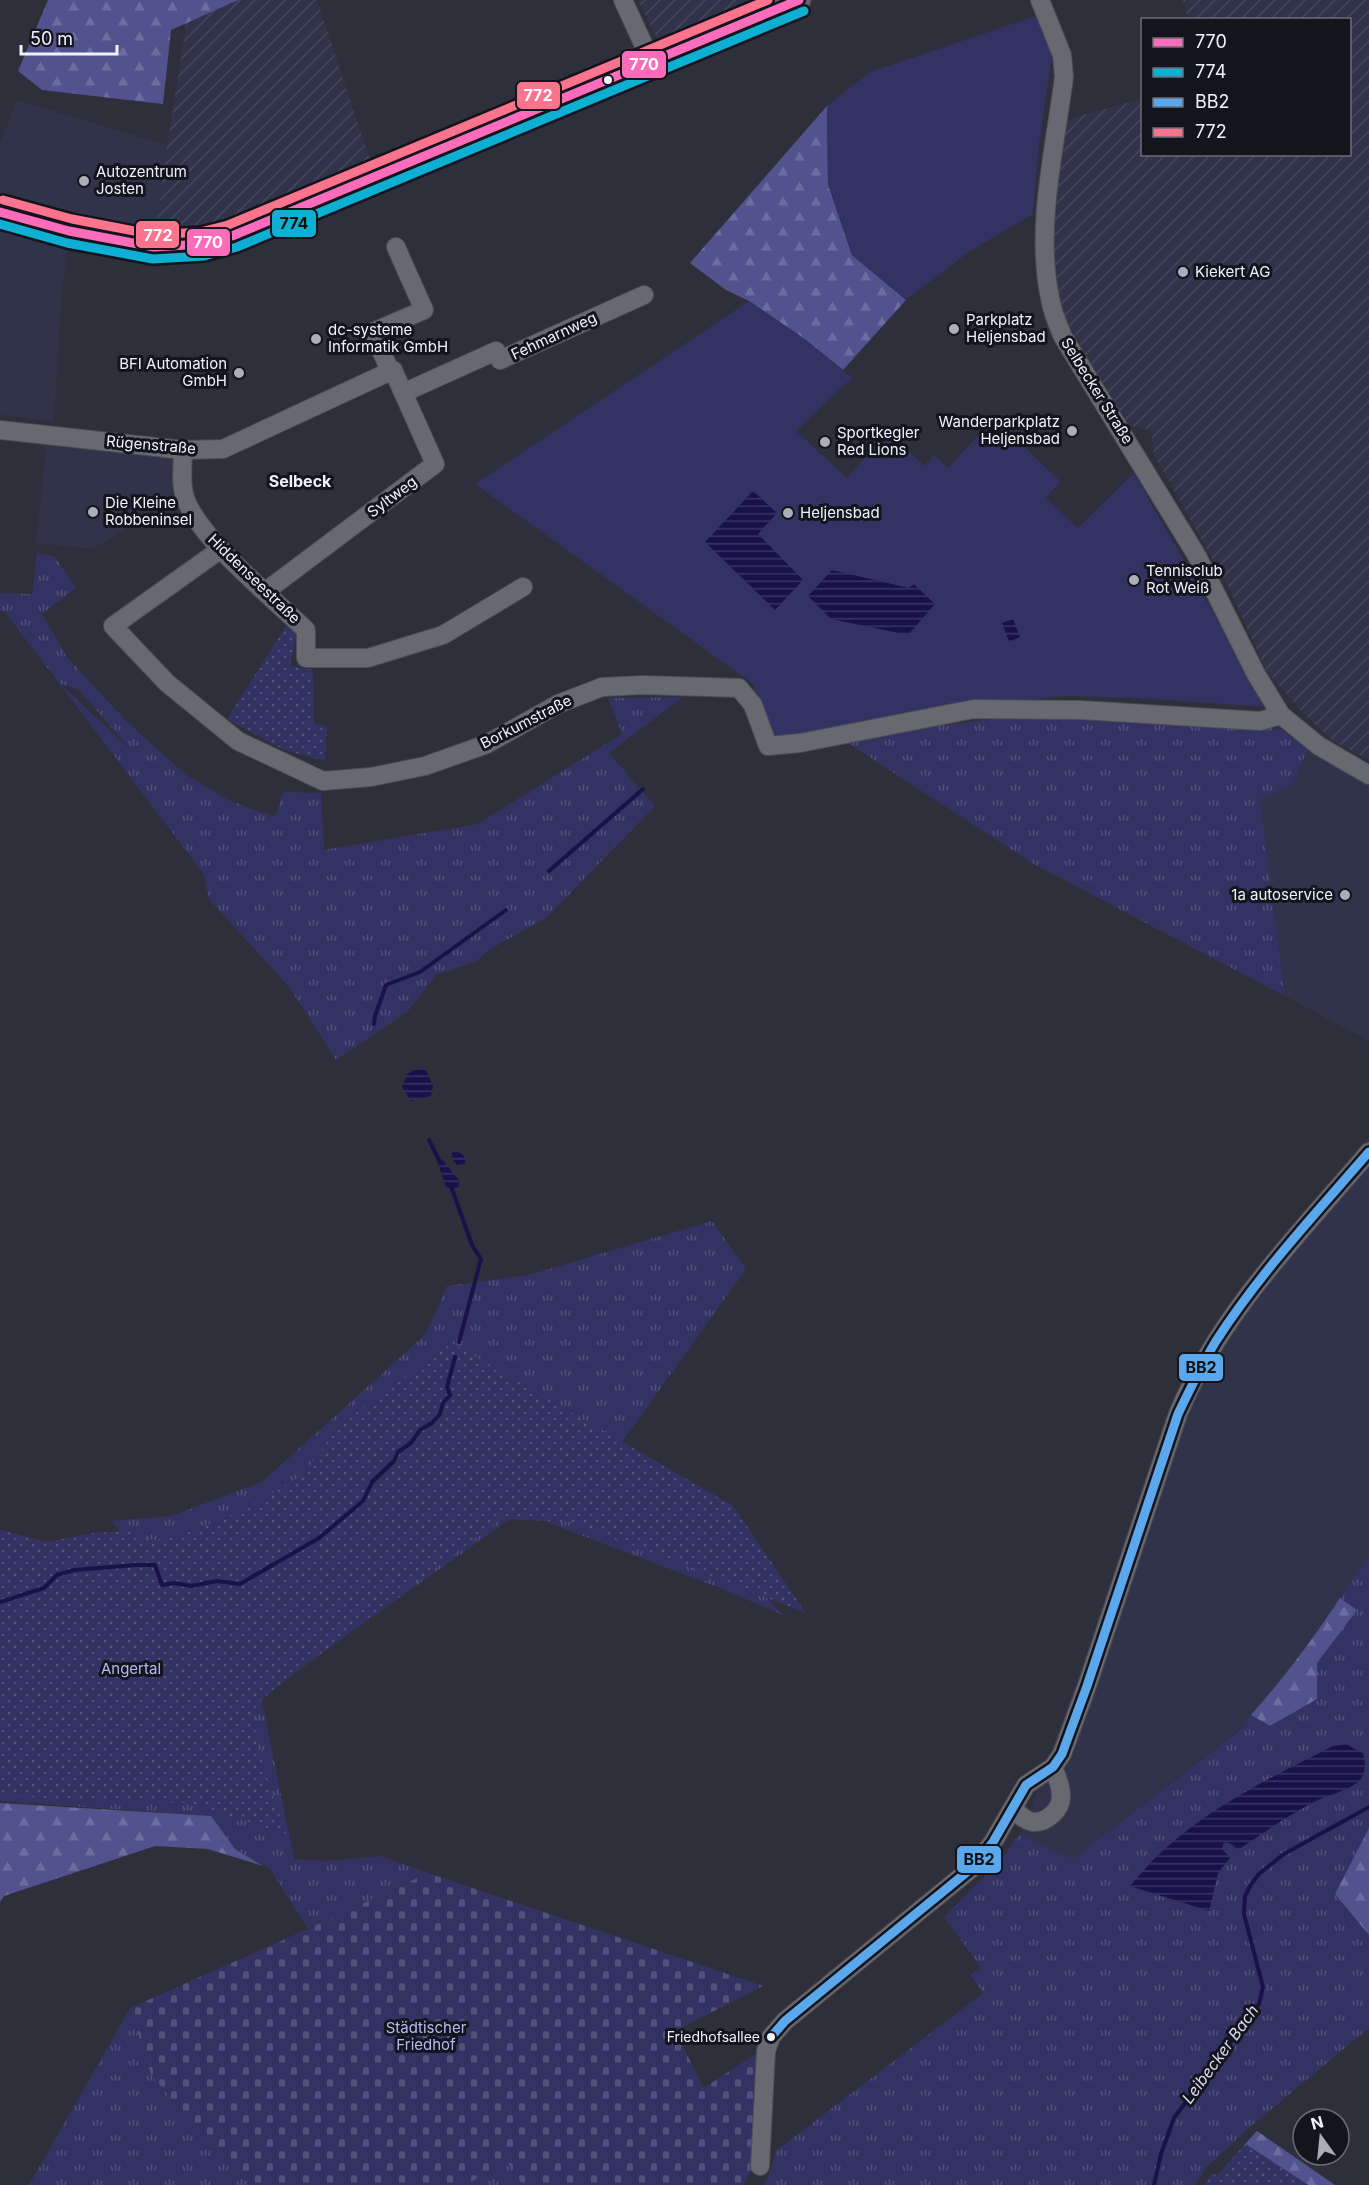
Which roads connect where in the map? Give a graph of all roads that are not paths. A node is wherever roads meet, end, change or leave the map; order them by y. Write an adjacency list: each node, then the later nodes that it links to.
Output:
1 (623, 0): 4 (street)
2 (799, 0): 4 (main road)
3 (1040, 0): 15 (street, Selbecker Straße)
4 (651, 61): 5 (main road)
5 (0, 212)
6 (396, 247): 8 (street, Syltweg)
7 (644, 295): 9 (street, Fehmarnweg)
8 (391, 370): 9 (street, Syltweg); 11 (street, Rügenstraße)
9 (403, 393): 14 (street, Syltweg)
10 (0, 430): 11 (street, Rügenstraße)
11 (183, 450): 12 (street, Hiddenseestraße)
12 (221, 549): 14 (street, Hiddenseestraße); 15 (street, Borkumstraße)
13 (523, 587): 14 (street, Hiddenseestraße)
14 (266, 591)
15 (1281, 715): 16 (street, Selbecker Straße)
16 (1369, 776)
17 (1369, 1152): 18 (street)
18 (1053, 1767): 19 (street); 19 (street)
19 (1013, 1809): 20 (street)
20 (760, 2166)

